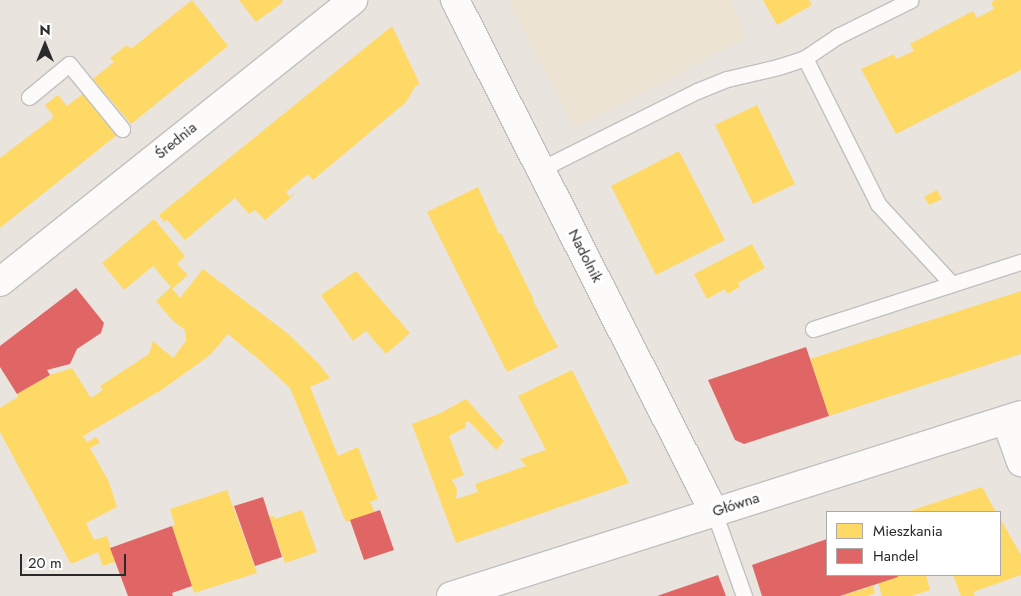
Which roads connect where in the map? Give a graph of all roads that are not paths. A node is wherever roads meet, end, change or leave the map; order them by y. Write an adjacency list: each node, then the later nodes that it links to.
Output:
1 (353, 0): 9 (street, Średnia)
2 (455, 0): 7 (street, Nadolnik)
3 (911, 0): 4 (lane)
4 (805, 58): 7 (lane); 10 (lane)
5 (30, 96): 6 (lane)
6 (122, 130)
7 (541, 169): 14 (street, Nadolnik)
8 (1021, 262): 10 (lane)
9 (0, 282)
10 (952, 284): 11 (lane)
11 (813, 329)
12 (1013, 417): 13 (street); 14 (street, Główna)
13 (1021, 462)
14 (714, 512): 15 (street, Główna); 16 (lane)
15 (451, 596)
16 (744, 596)

